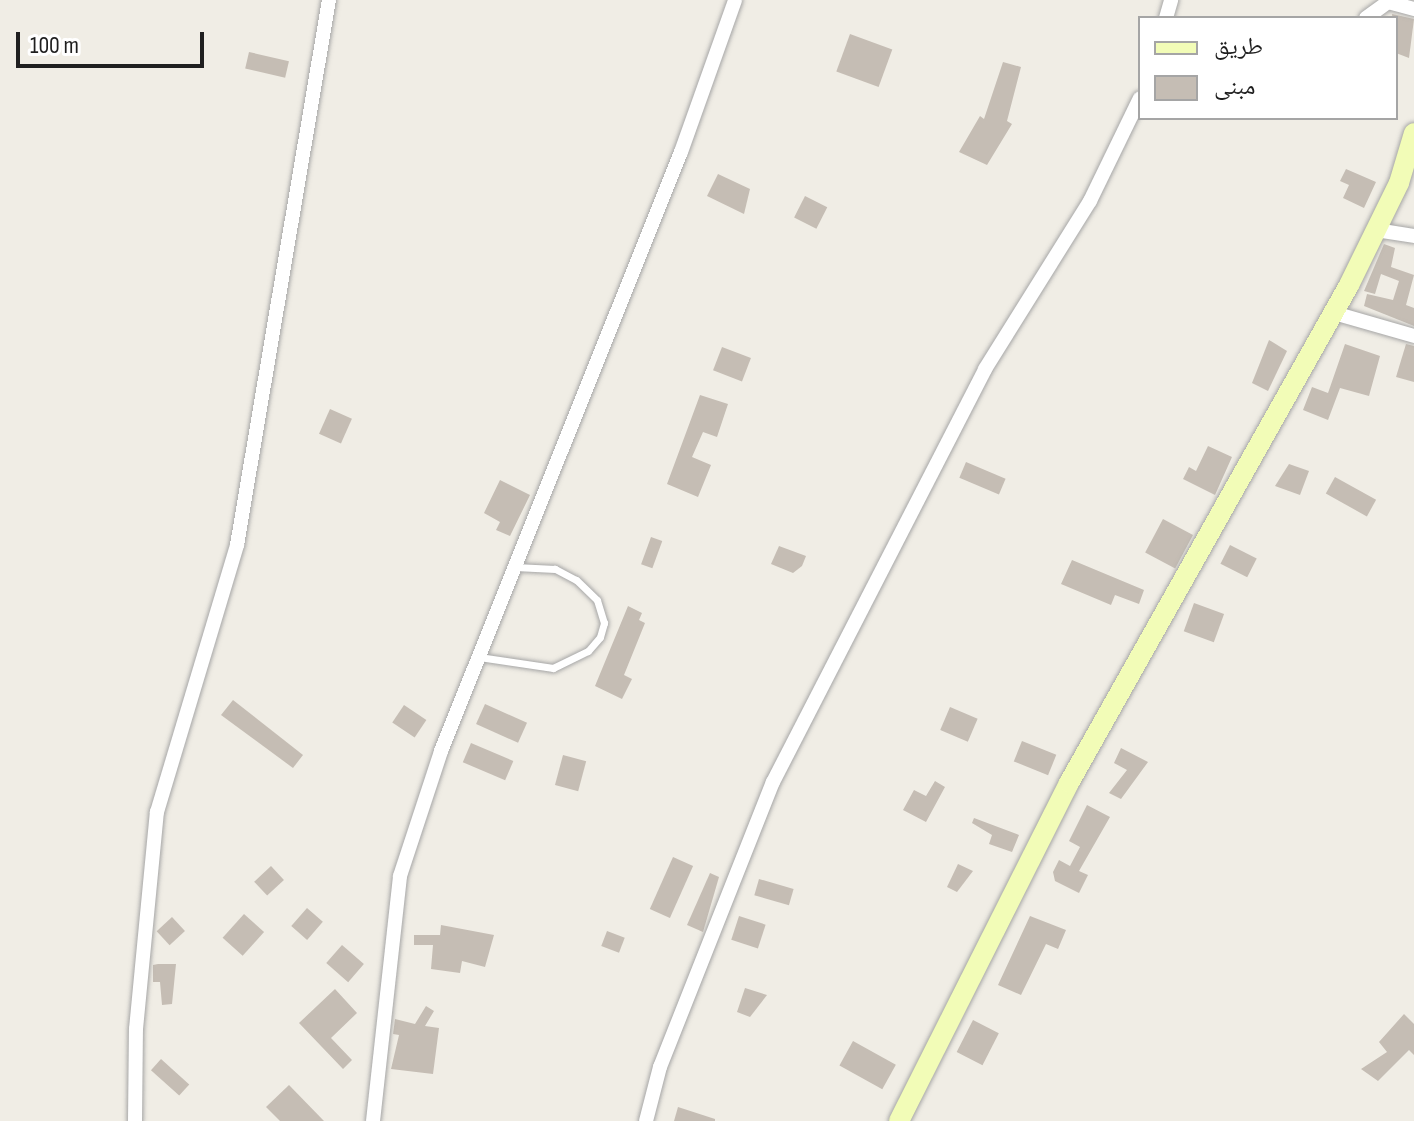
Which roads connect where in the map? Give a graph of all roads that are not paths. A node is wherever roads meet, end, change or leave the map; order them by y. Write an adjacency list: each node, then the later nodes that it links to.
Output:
1 (329, 0): 13 (street)
2 (735, 0): 11 (street)
3 (1414, 9): 4 (street)
4 (1369, 16)
5 (1138, 102): 15 (street)
6 (1414, 133): 7 (street)
7 (1376, 230): 8 (street); 9 (street)
8 (1414, 236)
9 (1334, 313): 10 (street); 16 (street)
10 (1414, 336)
11 (513, 567): 12 (street); 12 (lane)
12 (478, 657): 14 (street)
13 (135, 1121)
14 (373, 1121)
15 (646, 1121)
16 (899, 1121)

